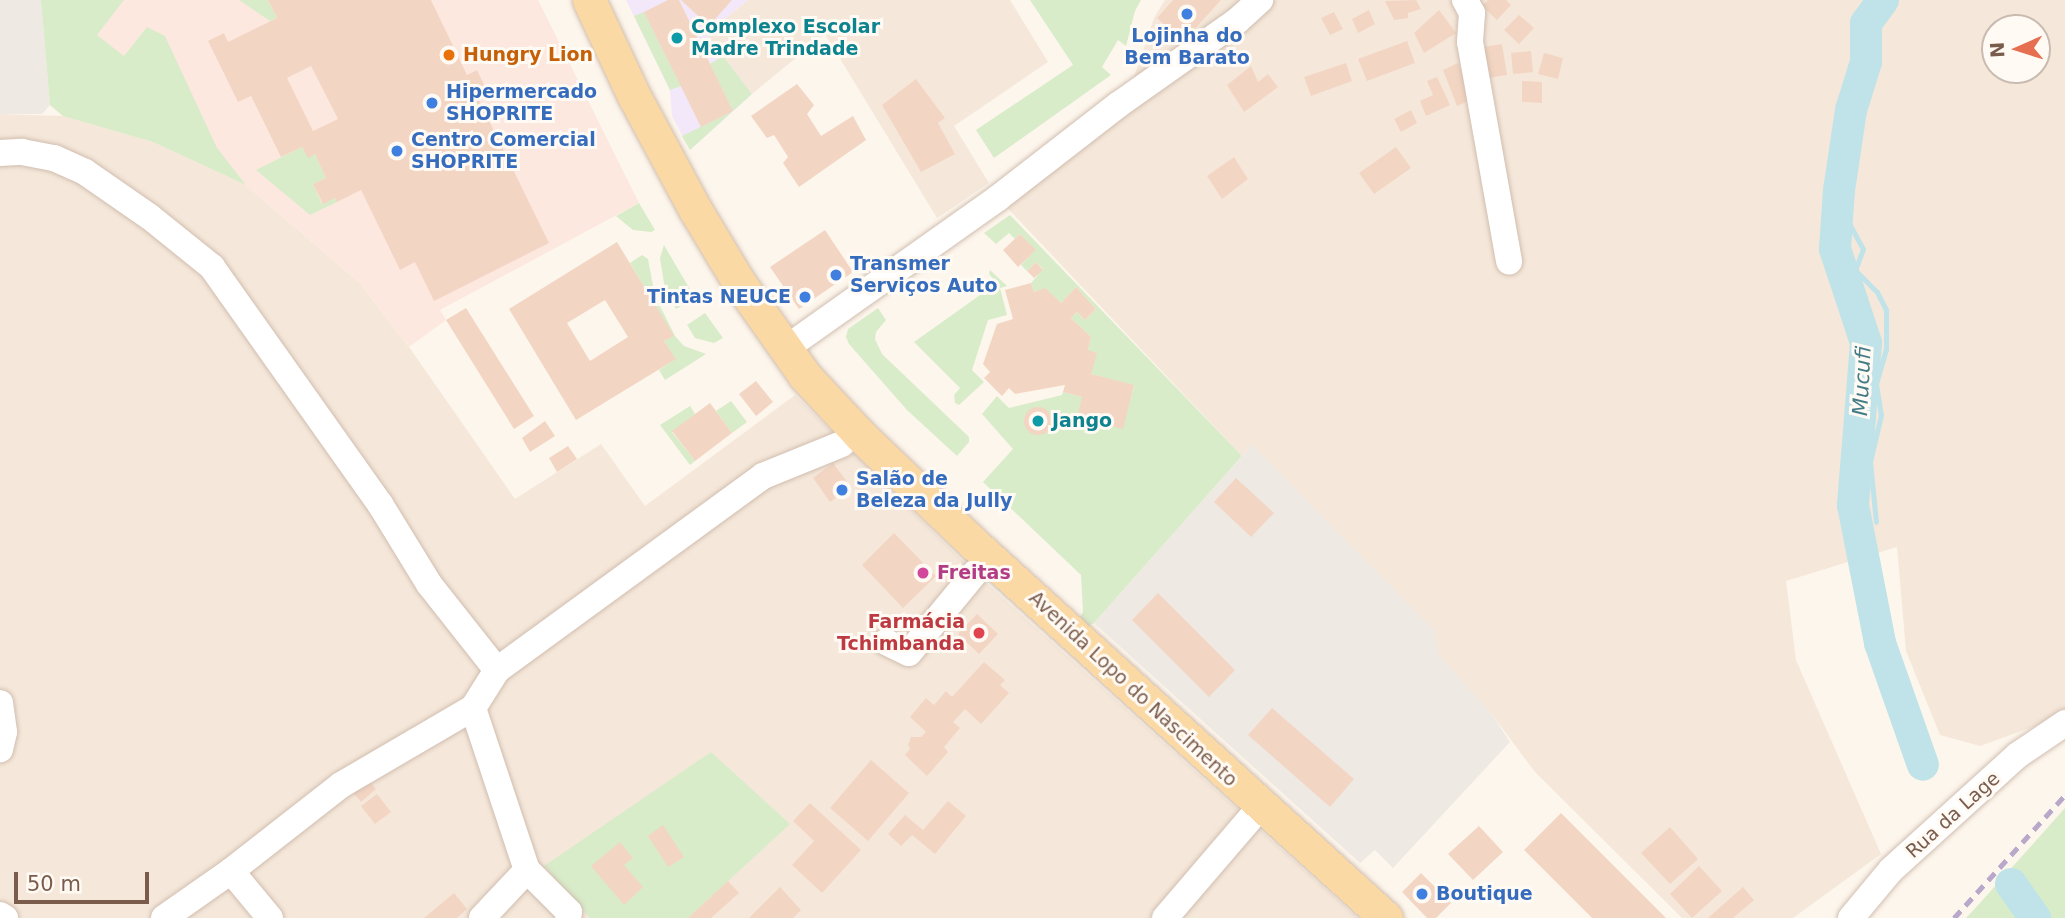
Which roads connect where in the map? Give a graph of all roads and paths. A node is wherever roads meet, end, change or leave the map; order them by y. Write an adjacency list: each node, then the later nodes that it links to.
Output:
1 (567, 0): 9 (main road, Avenida Lopo do Nascimento)
2 (589, 0): 8 (main road, Avenida Lopo do Nascimento)
3 (1261, 0): 8 (street)
4 (1465, 0): 7 (street)
5 (11, 152): 6 (street); 12 (street)
6 (0, 168)
7 (1509, 262)
8 (785, 349): 17 (main road, Avenida Lopo do Nascimento)
9 (842, 444): 10 (main road, Avenida Lopo do Nascimento); 12 (street)
10 (975, 573): 11 (street); 17 (main road, Avenida Lopo do Nascimento)
11 (886, 642)
12 (497, 670): 14 (street)
13 (0, 703): 16 (street)
14 (473, 708): 18 (street); 19 (street)
15 (2065, 723): 29 (street, Rua da Lage)
16 (0, 750)
17 (1254, 813): 26 (street); 27 (main road, Avenida Lopo do Nascimento); 28 (main road, Avenida Lopo do Nascimento)
18 (527, 870): 24 (street); 25 (street)
19 (231, 871): 22 (street); 23 (street)
20 (0, 915): 21 (street)
21 (5, 918)
22 (164, 918)
23 (270, 918)
24 (482, 918)
25 (568, 918)
26 (1165, 918)
27 (1360, 918)
28 (1386, 918)
29 (1851, 918)

